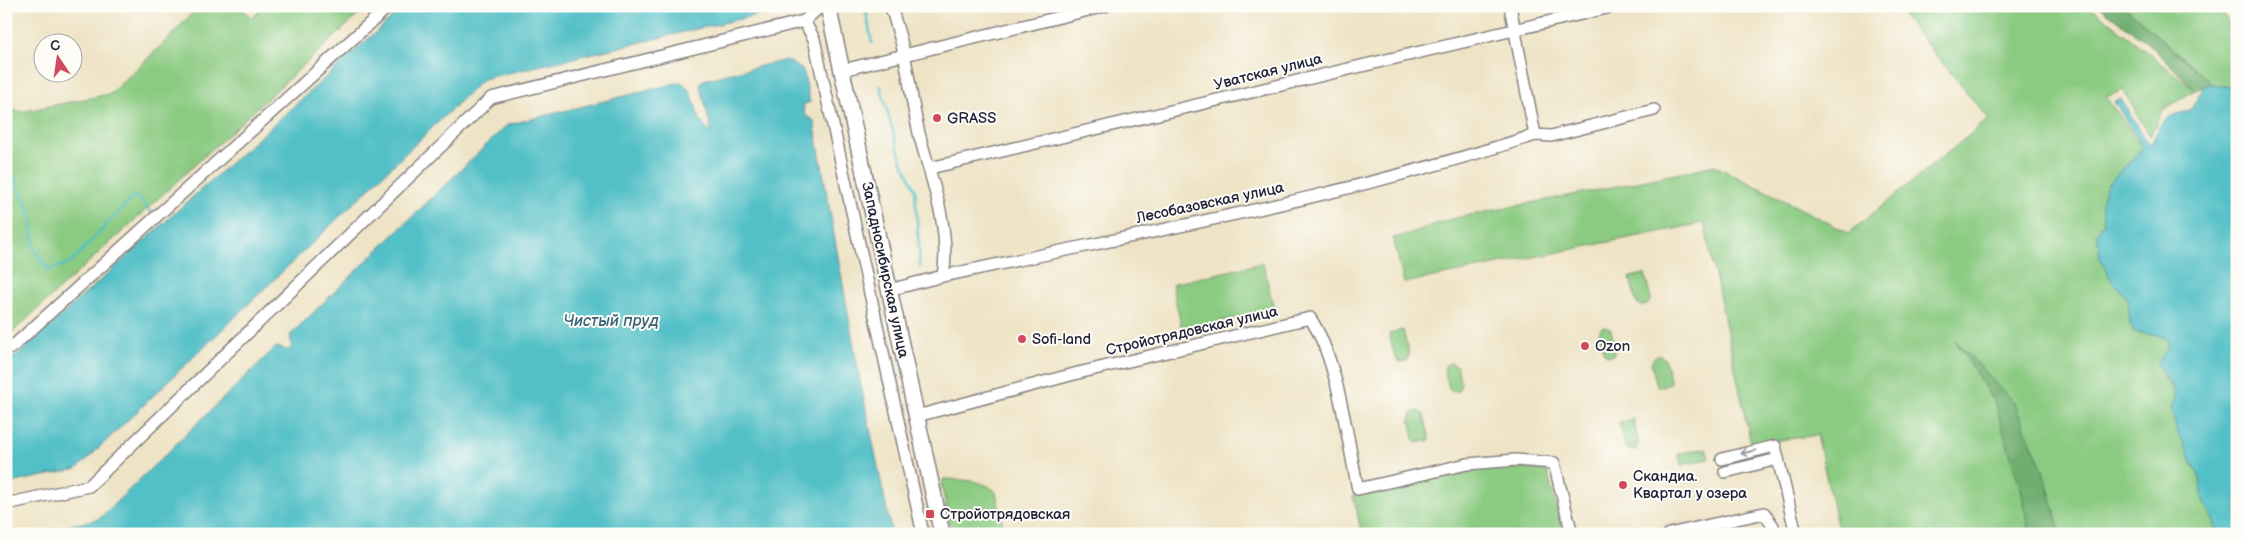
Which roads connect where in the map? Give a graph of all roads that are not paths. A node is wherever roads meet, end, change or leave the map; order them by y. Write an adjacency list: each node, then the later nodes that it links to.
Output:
1 (389, 6): 22 (street)
2 (822, 6): 8 (street)
3 (828, 6): 11 (main road, Западносибирская улица)
4 (891, 6): 10 (street)
5 (1105, 6): 10 (street)
6 (1510, 6): 9 (street)
7 (1614, 6): 9 (street, Уватская улица)
8 (804, 21): 15 (street); 27 (street)
9 (1516, 28): 14 (street); 16 (street, Уватская улица)
10 (904, 55): 11 (street); 16 (street)
11 (842, 70): 13 (main road, Западносибирская улица)
12 (1654, 110): 14 (street, Лесобазовская улица)
13 (856, 134): 15 (street); 17 (main road, Западносибирская улица)
14 (1535, 134): 19 (street, Лесобазовская улица)
15 (836, 139): 18 (street)
16 (930, 168): 19 (street)
17 (870, 201): 18 (street); 21 (main road, Западносибирская улица)
18 (850, 205): 20 (street)
19 (943, 276): 21 (street, Лесобазовская улица)
20 (866, 280): 21 (street, Лесобазовская улица); 28 (street)
21 (888, 283): 23 (main road, Западносибирская улица)
22 (6, 349)
23 (917, 416): 29 (main road, Западносибирская улица); 30 (street, Стройотрядовская улица)
24 (1722, 459): 25 (street, one-way to 24)
25 (1778, 459): 26 (street); 33 (street)
26 (1725, 472)
27 (6, 504)
28 (922, 530): 29 (street)
29 (941, 530)
30 (1572, 534)
31 (1669, 534): 32 (street)
32 (1775, 534)
33 (1796, 534)

